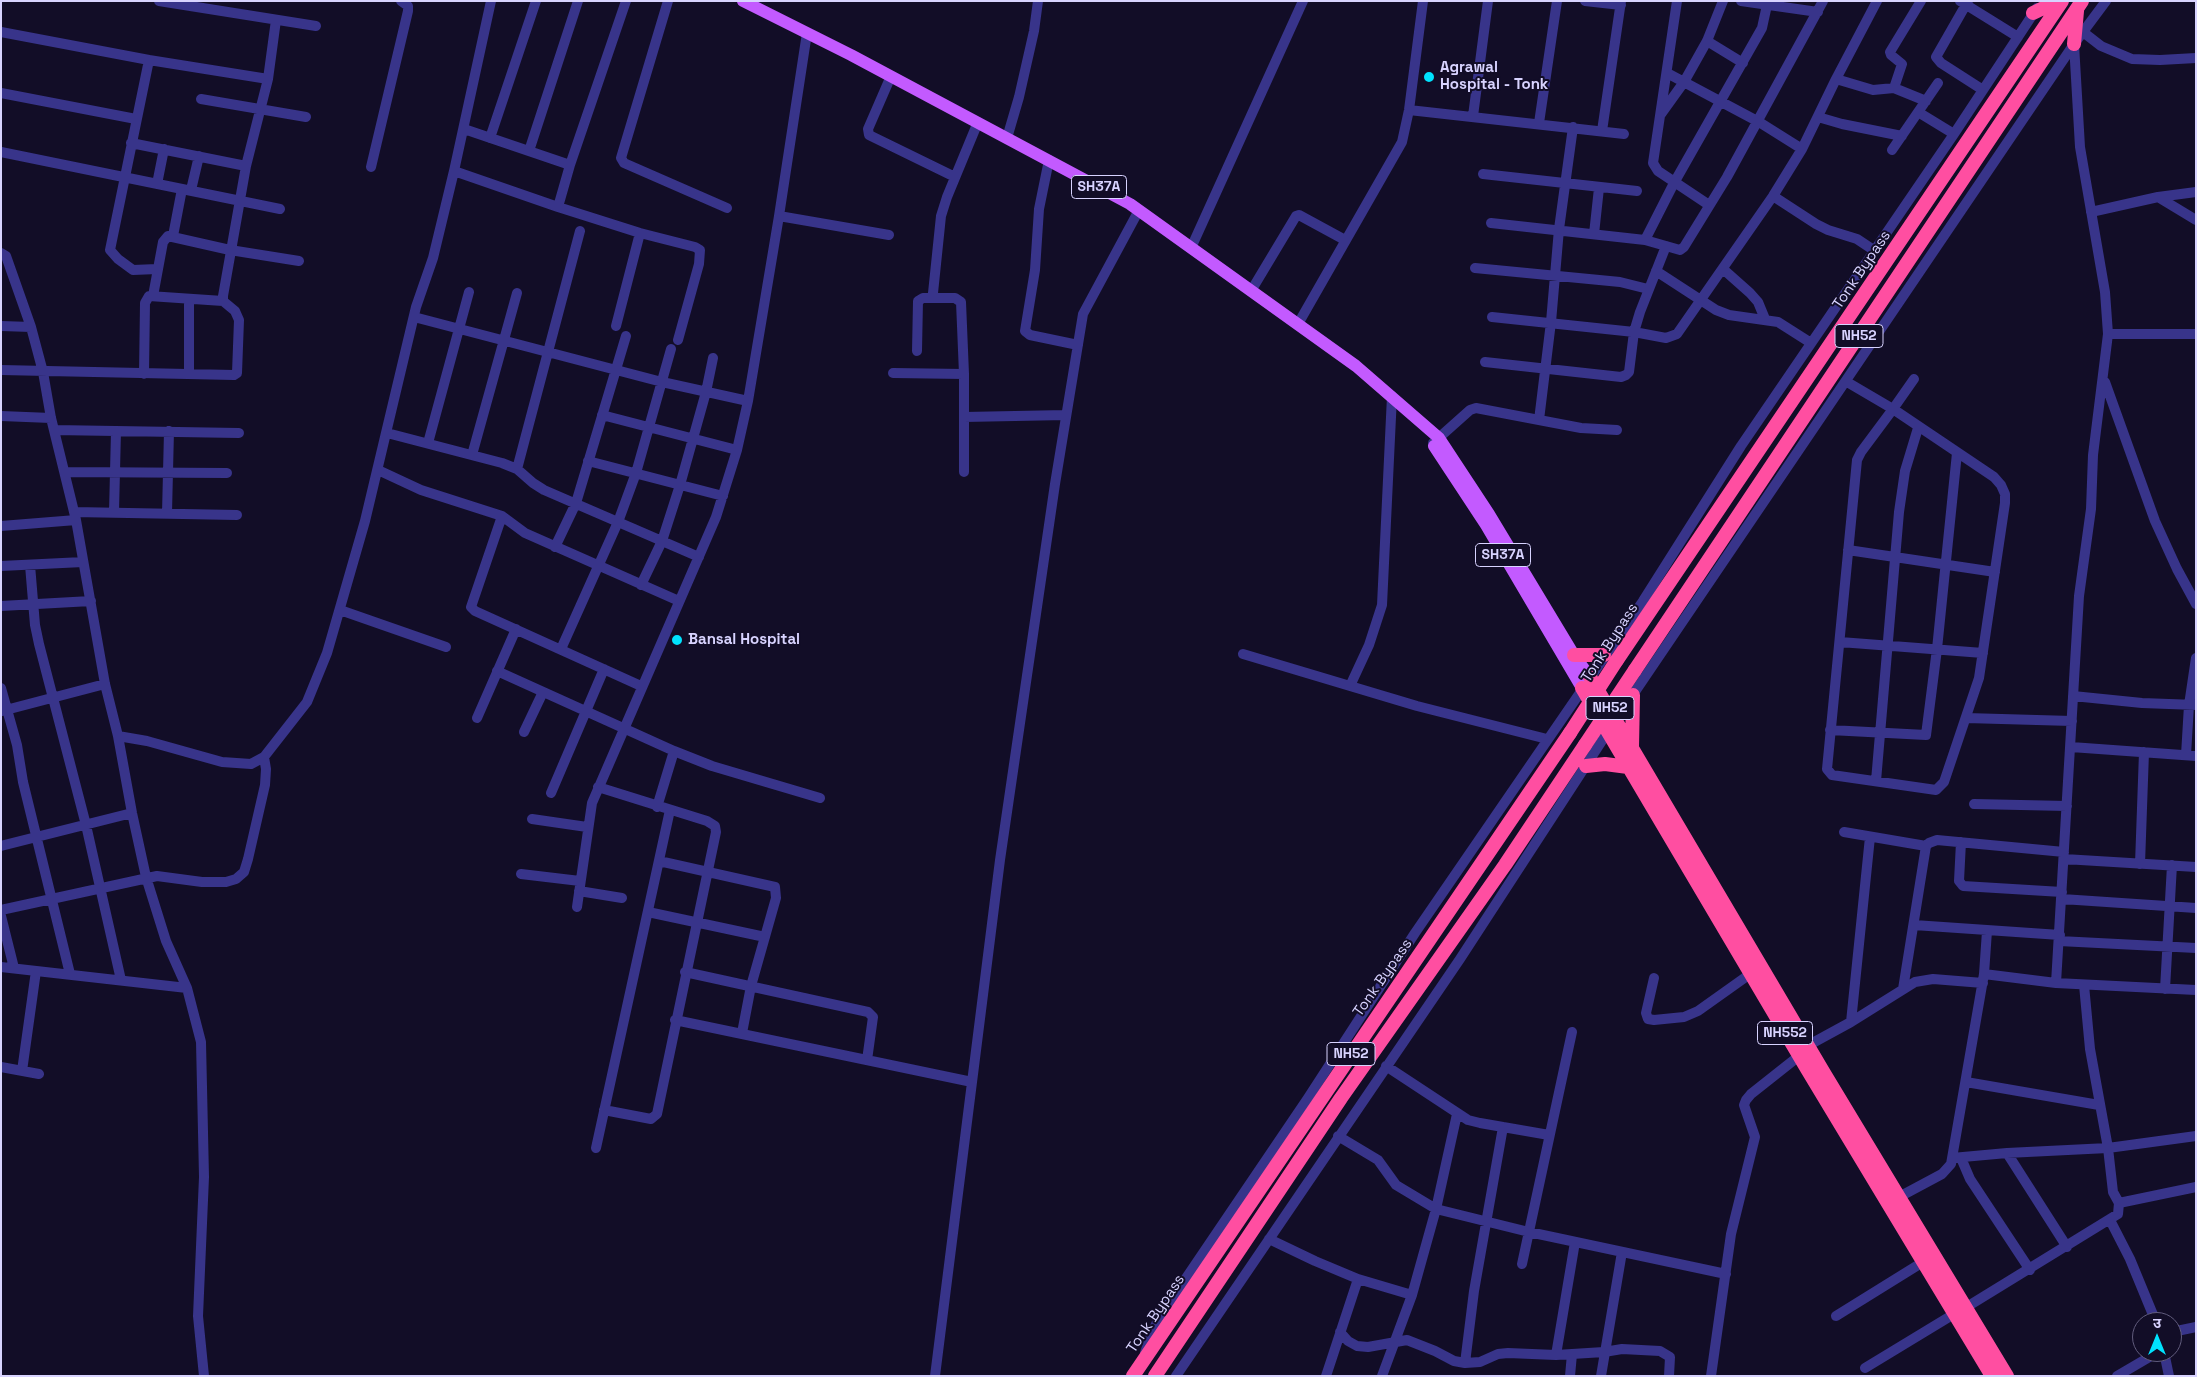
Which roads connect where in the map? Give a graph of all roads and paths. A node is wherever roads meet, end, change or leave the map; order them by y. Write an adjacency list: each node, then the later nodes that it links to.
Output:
1 (159, 1): 31 (street)
2 (402, 1): 83 (street)
3 (491, 1): 66 (street)
4 (578, 1): 77 (street)
5 (626, 1): 81 (street)
6 (668, 1): 100 (street)
7 (743, 1): 35 (main road, SH37A)
8 (1038, 1): 72 (street)
9 (1303, 1): 116 (street)
10 (1423, 1): 55 (street)
11 (1488, 1): 58 (street)
12 (1557, 1): 64 (street)
13 (1585, 1): 26 (street)
14 (1678, 1): 42 (street)
15 (1723, 1): 37 (street)
16 (1741, 1): 27 (street)
17 (1824, 1): 29 (street)
18 (1878, 1): 45 (street)
19 (1921, 1): 48 (street)
20 (2042, 1): 30 (street)
21 (2058, 1): 30 (highway)
22 (2062, 1): 239 (highway, Tonk Bypass / NH52)
23 (2106, 1): 34 (street)
24 (534, 2): 71 (street)
25 (1965, 2): 36 (street); 49 (street)
26 (1621, 3): 67 (street)
27 (1771, 4): 29 (street); 41 (street)
28 (2080, 4): 38 (highway); 391 (highway, NH52, bridge)
29 (1818, 12): 63 (street)
30 (2034, 13): 36 (street)
31 (276, 20): 32 (street); 44 (street)
32 (316, 26)
33 (1, 32): 40 (street)
34 (2083, 32): 38 (street); 39 (street)
35 (807, 33): 43 (main road, SH37A); 104 (street)
36 (2018, 37): 49 (street)
37 (1707, 41): 41 (street); 46 (street)
38 (2074, 44): 103 (street); 168 (street)
39 (2196, 58)
40 (149, 60): 44 (street); 61 (street)
41 (1743, 63): 53 (street)
42 (1667, 73): 46 (street); 57 (street)
43 (890, 76): 62 (main road, SH37A); 87 (street)
44 (268, 79): 54 (street)
45 (1836, 79): 48 (street); 60 (street)
46 (1684, 82): 53 (street); 57 (street)
47 (1938, 83): 52 (street)
48 (1894, 88): 52 (street)
49 (1983, 90): 69 (street)
50 (1, 93): 61 (street)
51 (201, 99): 54 (street)
52 (1926, 101): 56 (street)
53 (1721, 102): 63 (street); 88 (street)
54 (260, 110): 59 (street); 82 (street)
55 (1409, 110): 58 (street); 113 (street)
56 (1918, 112): 69 (street); 70 (street)
57 (1661, 114): 88 (street)
58 (1473, 116): 64 (street)
59 (306, 117)
60 (1818, 117): 70 (street); 75 (street)
61 (136, 119): 73 (street)
62 (978, 122): 72 (main road, SH37A); 87 (street)
63 (1759, 122): 75 (street); 98 (street)
64 (1540, 123): 65 (street)
65 (1573, 127): 67 (street); 90 (street)
66 (464, 129): 71 (street); 84 (street)
67 (1602, 131): 68 (street)
68 (1624, 134)
69 (1954, 134): 118 (street)
70 (1902, 136): 76 (street)
71 (490, 138): 77 (street)
72 (1007, 138): 80 (main road, SH37A)
73 (131, 143): 74 (street); 86 (street)
74 (164, 149): 79 (street); 89 (street)
75 (1802, 149): 95 (street)
76 (1892, 150)
77 (529, 151): 81 (street)
78 (1, 152): 86 (street)
79 (198, 156): 82 (street); 92 (street)
80 (1049, 160): 102 (main road, SH37A); 151 (street)
81 (570, 164): 99 (street)
82 (246, 166): 97 (street)
83 (371, 167)
84 (454, 171): 99 (street); 136 (street)
85 (1483, 174): 90 (street)
86 (124, 177): 89 (street); 123 (street)
87 (955, 177): 131 (street)
88 (1674, 183): 98 (street); 114 (street)
89 (157, 184): 92 (street)
90 (1565, 184): 91 (street); 107 (street)
91 (1600, 188): 93 (street); 110 (street)
92 (186, 190): 97 (street); 112 (street)
93 (1637, 191)
94 (2196, 192): 96 (street)
95 (1773, 196): 118 (street); 122 (street)
96 (2158, 197): 103 (street); 105 (street)
97 (240, 200): 101 (street); 117 (street)
98 (1710, 205): 115 (street)
99 (558, 207): 109 (street)
100 (727, 208)
101 (280, 209)
102 (1139, 210): 116 (main road, SH37A); 151 (street)
103 (2091, 212): 145 (street)
104 (779, 216): 111 (street); 171 (street)
105 (2196, 220)
106 (1491, 223): 107 (street)
107 (1559, 229): 110 (street); 125 (street)
108 (580, 232): 154 (street)
109 (640, 233): 141 (street); 148 (street)
110 (1594, 234): 114 (street)
111 (889, 235)
112 (173, 236): 117 (street); 123 (street)
113 (1345, 240): 127 (street); 139 (street)
114 (1645, 240): 115 (street)
115 (1666, 246): 124 (street)
116 (1191, 248): 127 (main road, SH37A)
117 (230, 250): 120 (street); 133 (street)
118 (1875, 251): 150 (street)
119 (3, 252): 142 (street)
120 (299, 261)
121 (1475, 268): 125 (street)
122 (1723, 269): 134 (street); 137 (street)
123 (158, 270): 130 (street)
124 (1656, 271): 126 (street); 134 (street)
125 (1555, 276): 126 (street); 138 (street)
126 (1648, 289): 144 (street)
127 (1251, 291): 139 (main road, SH37A)
128 (468, 292): 143 (street)
129 (517, 293): 149 (street)
130 (153, 296): 132 (street); 162 (street)
131 (934, 298): 153 (street); 164 (street)
132 (189, 299): 133 (street); 163 (street)
133 (224, 301): 163 (street)
134 (1701, 302): 137 (street); 144 (street)
135 (1492, 316): 138 (street)
136 (414, 317): 143 (street); 186 (street)
137 (1765, 319): 150 (street)
138 (1551, 322): 144 (street); 157 (street)
139 (1298, 324): 170 (main road, SH37A)
140 (1, 326): 142 (street)
141 (616, 326)
142 (31, 327): 160 (street)
143 (458, 330): 149 (street); 189 (street)
144 (1634, 332): 157 (street)
145 (2108, 334): 146 (street); 165 (street)
146 (2196, 334)
147 (626, 336): 159 (street)
148 (678, 340)
149 (503, 341): 154 (street); 192 (street)
150 (1811, 344): 239 (street)
151 (1078, 345): 174 (street)
152 (670, 349): 167 (street)
153 (917, 351)
154 (549, 353): 159 (street); 194 (street)
155 (713, 358): 169 (street)
156 (1485, 362): 157 (street)
157 (1545, 368): 178 (street)
158 (1, 370): 160 (street)
159 (616, 370): 167 (street); 173 (street)
160 (43, 372): 162 (street); 177 (street)
161 (894, 373): 164 (street)
162 (144, 374): 163 (street)
163 (189, 374)
164 (964, 374): 176 (street)
165 (2103, 378): 227 (street); 250 (street)
166 (1914, 379): 172 (street)
167 (662, 382): 169 (street); 179 (street)
168 (1847, 382): 172 (street); 249 (street)
169 (706, 392): 171 (street); 187 (street)
170 (1392, 396): 188 (main road, SH37A); 246 (street)
171 (748, 401): 190 (street)
172 (1893, 409): 180 (street); 214 (street)
173 (602, 415): 179 (street); 193 (street)
174 (1066, 415): 176 (street); 343 (street)
175 (1, 416): 177 (street)
176 (964, 417): 199 (street)
177 (51, 418): 181 (street)
178 (1539, 420): 182 (street); 188 (street)
179 (650, 427): 187 (street); 201 (street)
180 (1918, 428): 191 (street); 215 (street)
181 (54, 430): 183 (street); 196 (street)
182 (1617, 430)
183 (116, 431): 184 (street); 197 (street)
184 (170, 431): 185 (street); 198 (street)
185 (239, 432)
186 (387, 433): 189 (street); 195 (street)
187 (694, 439): 190 (street); 202 (street)
188 (1436, 441): 238 (main road, SH37A); 243 (main road, SH37A)
189 (428, 443): 192 (street)
190 (736, 450): 203 (street)
191 (1957, 453): 218 (street); 222 (street)
192 (472, 455): 194 (street)
193 (588, 461): 201 (street); 204 (street)
194 (517, 469): 204 (street)
195 (378, 470): 209 (street); 229 (street)
196 (65, 472): 197 (street); 208 (street)
197 (115, 472): 198 (street); 205 (street)
198 (168, 472): 200 (street); 206 (street)
199 (964, 472)
200 (227, 473)
201 (636, 473): 202 (street); 210 (street)
202 (680, 485): 203 (street); 212 (street)
203 (723, 496): 216 (street)
204 (576, 503): 210 (street); 213 (street)
205 (114, 512): 206 (street); 208 (street)
206 (166, 513): 207 (street)
207 (237, 515)
208 (75, 516): 211 (street); 217 (street)
209 (502, 516): 213 (street); 230 (street)
210 (618, 522): 212 (street); 221 (street)
211 (1, 526)
212 (662, 541): 216 (street); 223 (street)
213 (555, 547): 221 (street)
214 (1848, 550): 215 (street); 231 (street)
215 (1894, 556): 218 (street); 232 (street)
216 (699, 557): 225 (street)
217 (83, 562): 219 (street); 224 (street)
218 (1945, 563): 222 (street); 235 (street)
219 (30, 565): 220 (street); 226 (street)
220 (1, 566)
221 (598, 567): 223 (street); 234 (street)
222 (1995, 572): 236 (street)
223 (641, 585): 225 (street)
224 (91, 600): 226 (street); 244 (street)
225 (680, 601): 245 (street)
226 (33, 604): 228 (street); 251 (street)
227 (2196, 604)
228 (1, 606)
229 (340, 610): 233 (street); 270 (street)
230 (516, 629): 234 (street); 242 (street)
231 (1840, 642): 232 (street); 260 (street)
232 (1886, 645): 235 (street); 262 (street)
233 (446, 647)
234 (561, 649): 241 (street)
235 (1937, 649): 236 (street); 262 (street)
236 (1983, 653): 256 (street)
237 (1243, 654): 246 (street)
238 (1574, 655): 239 (highway); 243 (main road, SH37A)
239 (1610, 657): 243 (street); 383 (highway, Tonk Bypass / NH52, bridge)
240 (2196, 658): 252 (street)
241 (604, 669): 245 (street); 254 (street)
242 (498, 671): 248 (street); 255 (street)
243 (1586, 683): 258 (highway, NH552); 264 (street)
244 (105, 684): 251 (street); 263 (street)
245 (641, 686): 259 (street)
246 (1350, 686): 264 (street)
247 (1, 688): 253 (street)
248 (543, 692): 254 (street); 261 (street)
249 (1633, 695): 258 (street); 266 (highway)
250 (2073, 696): 252 (street); 257 (street)
251 (54, 697): 253 (street); 283 (street)
252 (2192, 705): 269 (street)
253 (4, 710): 286 (street)
254 (587, 711): 259 (street); 275 (street)
255 (477, 718)
256 (1966, 718): 257 (street); 273 (street)
257 (2072, 721): 265 (street)
258 (1612, 727): 266 (highway, NH552); 271 (street); 272 (highway, NH552)
259 (624, 728): 267 (street); 274 (street)
260 (1830, 730): 262 (street); 273 (street)
261 (524, 732)
262 (1879, 733): 273 (street)
263 (118, 736): 270 (street); 281 (street)
264 (1547, 739): 383 (street)
265 (2070, 747): 268 (street); 278 (street)
266 (1632, 749): 337 (highway, NH552)
267 (674, 751): 276 (street); 279 (street)
268 (2144, 752): 269 (street); 293 (street)
269 (2191, 756)
270 (264, 757): 298 (street)
271 (1586, 766): 272 (highway); 339 (street)
272 (1628, 767): 322 (highway, NH552)
273 (1876, 782)
274 (598, 787): 279 (street); 284 (street)
275 (551, 793)
276 (820, 798)
277 (1974, 804): 278 (street)
278 (2067, 806): 291 (street)
279 (657, 807): 280 (street)
280 (670, 810): 292 (street); 296 (street)
281 (132, 813): 283 (street); 298 (street)
282 (532, 819): 284 (street)
283 (86, 825): 286 (street); 300 (street)
284 (587, 828): 299 (street)
285 (1844, 832): 287 (street)
286 (38, 837): 289 (street); 302 (street)
287 (1870, 837): 290 (street); 334 (street)
288 (1961, 842): 290 (street); 291 (street); 301 (street)
289 (1, 846)
290 (1926, 846): 311 (street)
291 (2064, 855): 293 (street); 301 (street)
292 (659, 861): 296 (street); 308 (street)
293 (2140, 864): 294 (street)
294 (2172, 865): 295 (street); 304 (street)
295 (2196, 867)
296 (708, 872): 310 (street); 313 (street)
297 (521, 874): 299 (street)
298 (146, 877): 300 (street); 329 (street)
299 (579, 886): 303 (street); 305 (street)
300 (100, 888): 302 (street); 325 (street)
301 (2062, 895): 304 (street); 314 (street)
302 (52, 898): 307 (street); 321 (street)
303 (622, 898)
304 (2170, 906): 306 (street); 315 (street)
305 (577, 907)
306 (2196, 908)
307 (1, 910)
308 (648, 912): 310 (street); 346 (street)
309 (1, 916): 318 (street)
310 (698, 922): 313 (street); 320 (street)
311 (1914, 925): 312 (street); 330 (street)
312 (1986, 931): 314 (street); 324 (street)
313 (765, 937): 328 (street)
314 (2060, 938): 315 (street); 326 (street)
315 (2168, 947): 316 (street); 331 (street)
316 (2196, 948)
317 (1, 967): 318 (street)
318 (14, 968): 319 (street)
319 (36, 971): 321 (street); 341 (street)
320 (685, 972): 328 (street); 333 (street)
321 (70, 974): 325 (street)
322 (1750, 974): 323 (street); 337 (highway, NH552)
323 (1654, 978)
324 (1983, 979): 326 (street); 330 (street); 344 (street)
325 (121, 980): 329 (street)
326 (2056, 983): 327 (street)
327 (2084, 985): 331 (street); 345 (street)
328 (751, 986): 336 (street); 338 (street)
329 (187, 988): 388 (street)
330 (1903, 989): 334 (street)
331 (2166, 989): 332 (street)
332 (2196, 990)
333 (675, 1020): 336 (street); 346 (street)
334 (1850, 1022): 337 (street)
335 (1572, 1032): 349 (street)
336 (742, 1033): 338 (street)
337 (1803, 1051): 357 (highway, NH552); 367 (highway, NH552); 370 (street)
338 (867, 1060): 343 (street)
339 (1386, 1066): 347 (street); 350 (street)
340 (1, 1067): 341 (street)
341 (22, 1071): 342 (street)
342 (39, 1074)
343 (972, 1082): 389 (street)
344 (1966, 1082): 345 (street); 355 (street)
345 (2099, 1105): 353 (street)
346 (604, 1110): 352 (street)
347 (1457, 1114): 348 (street); 359 (street)
348 (1503, 1127): 349 (street); 361 (street)
349 (1549, 1135): 362 (street)
350 (1338, 1136): 359 (street); 363 (street)
351 (2196, 1136): 353 (street)
352 (596, 1148)
353 (2108, 1148): 354 (street); 358 (street)
354 (2007, 1153): 355 (street); 365 (street)
355 (1957, 1158): 357 (street); 369 (street)
356 (2196, 1187): 358 (street)
357 (1899, 1197): 373 (highway, NH552)
358 (2118, 1203): 360 (street)
359 (1436, 1209): 361 (street); 372 (street)
360 (2110, 1220): 365 (street); 374 (street)
361 (1487, 1222): 362 (street); 386 (street)
362 (1529, 1232): 364 (street); 368 (street)
363 (1269, 1239): 371 (street); 392 (street)
364 (1575, 1242): 366 (street); 382 (street)
365 (2068, 1247): 369 (street)
366 (1622, 1252): 370 (street); 380 (street)
367 (1923, 1262): 373 (highway, NH552); 375 (street)
368 (1522, 1264)
369 (2030, 1270): 373 (street)
370 (1726, 1274): 398 (street)
371 (1358, 1278): 372 (street); 378 (street)
372 (1412, 1295): 379 (street)
373 (1960, 1311): 387 (street); 399 (highway, NH552); 400 (highway, NH552)
374 (2152, 1312)
375 (1836, 1316)
376 (2196, 1327): 377 (street)
377 (2182, 1330)
378 (1340, 1332): 379 (street); 393 (street)
379 (1396, 1340): 386 (street); 394 (street)
380 (1604, 1352): 381 (street); 396 (street); 397 (street)
381 (1572, 1354): 382 (street); 395 (street)
382 (1556, 1355): 386 (street)
383 (1143, 1362): 390 (highway, Tonk Bypass / NH52)
384 (2141, 1362): 401 (street)
385 (2166, 1362): 402 (street)
386 (1465, 1363)
387 (1865, 1368)
388 (204, 1376)
389 (935, 1376)
390 (1133, 1376)
391 (1155, 1376)
392 (1176, 1376)
393 (1326, 1376)
394 (1382, 1376)
395 (1570, 1376)
396 (1601, 1376)
397 (1669, 1376)
398 (1711, 1376)
399 (1992, 1376)
400 (2007, 1376)
401 (2117, 1376)
402 (2169, 1376)

